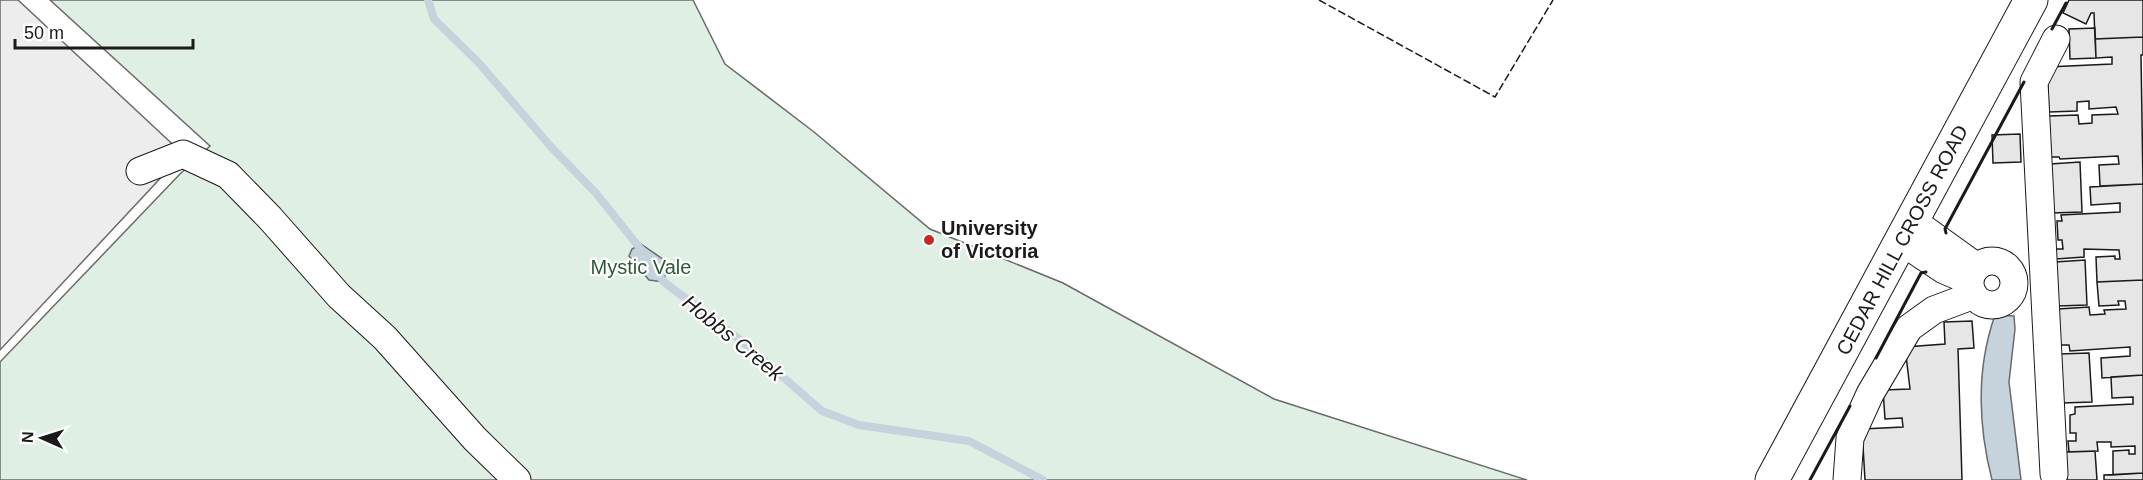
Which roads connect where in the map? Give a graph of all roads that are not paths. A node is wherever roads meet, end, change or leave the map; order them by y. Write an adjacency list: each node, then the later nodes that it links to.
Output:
1 (2031, 0): 4 (main road, CEDAR HILL CROSS ROAD)
2 (2056, 39): 5 (lane)
3 (140, 171): 9 (lane)
4 (1907, 232): 6 (lane); 10 (main road, CEDAR HILL CROSS ROAD)
5 (2044, 279): 7 (lane); 8 (lane)
6 (1974, 281): 7 (lane); 7 (lane); 11 (lane)
7 (2015, 281)
8 (2054, 474)
9 (517, 480)
10 (1772, 480)
11 (1847, 480)

